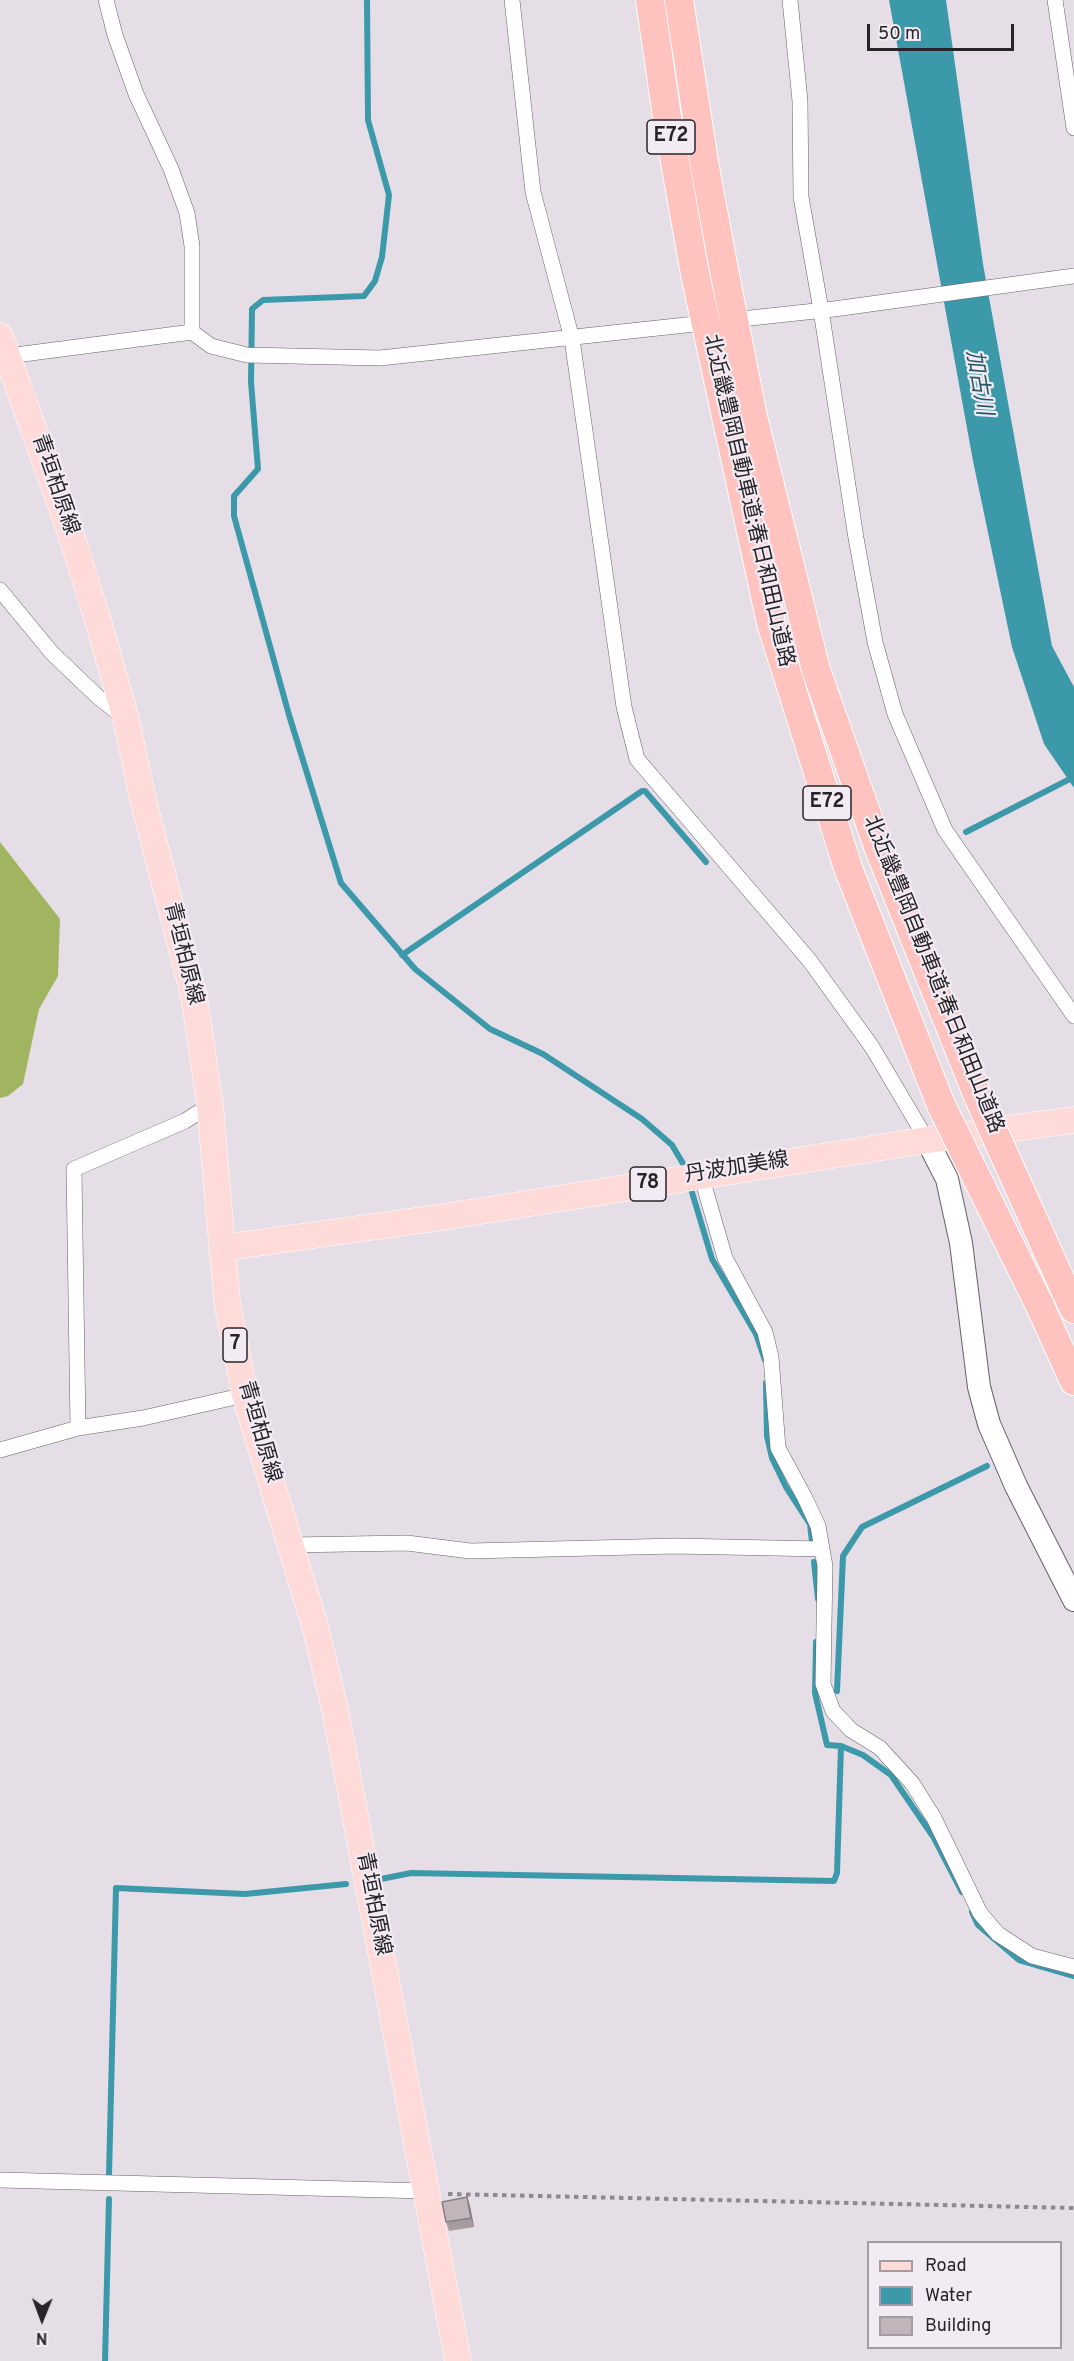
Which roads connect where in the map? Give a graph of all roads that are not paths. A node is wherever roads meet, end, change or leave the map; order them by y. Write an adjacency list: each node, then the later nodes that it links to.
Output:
1 (106, 0): 10 (street)
2 (512, 0): 11 (street)
3 (650, 0): 22 (highway, 北近畿豊岡自動車道;春日和田山道路 / E72, bridge)
4 (680, 0): 21 (highway, 北近畿豊岡自動車道;春日和田山道路 / E72, bridge)
5 (790, 0): 9 (street)
6 (1055, 0): 7 (street)
7 (1074, 128)
8 (1074, 276): 9 (street)
9 (827, 309): 11 (street); 15 (street)
10 (192, 333): 11 (street); 12 (street)
11 (572, 339): 18 (street)
12 (4, 346): 14 (main road, 青垣柏原線 / 7)
13 (0, 590): 14 (street)
14 (126, 719): 16 (main road, 青垣柏原線 / 7)
15 (1074, 1017)
16 (210, 1105): 20 (main road, 青垣柏原線 / 7); 24 (street)
17 (1074, 1120): 18 (main road, 丹波加美線 / 78)
18 (927, 1140): 19 (main road, 丹波加美線 / 78); 28 (street)
19 (701, 1175): 20 (main road, 丹波加美線 / 78); 27 (street)
20 (222, 1248): 23 (main road, 青垣柏原線 / 7)
21 (1070, 1300)
22 (1074, 1381)
23 (245, 1395): 24 (street); 26 (main road, 青垣柏原線 / 7)
24 (78, 1428): 25 (street)
25 (0, 1450)
26 (291, 1545): 27 (street); 31 (main road, 青垣柏原線 / 7)
27 (822, 1550): 29 (street)
28 (1074, 1600)
29 (1074, 1967)
30 (0, 2180): 31 (street)
31 (426, 2192): 32 (main road, 青垣柏原線 / 7)
32 (458, 2361)

